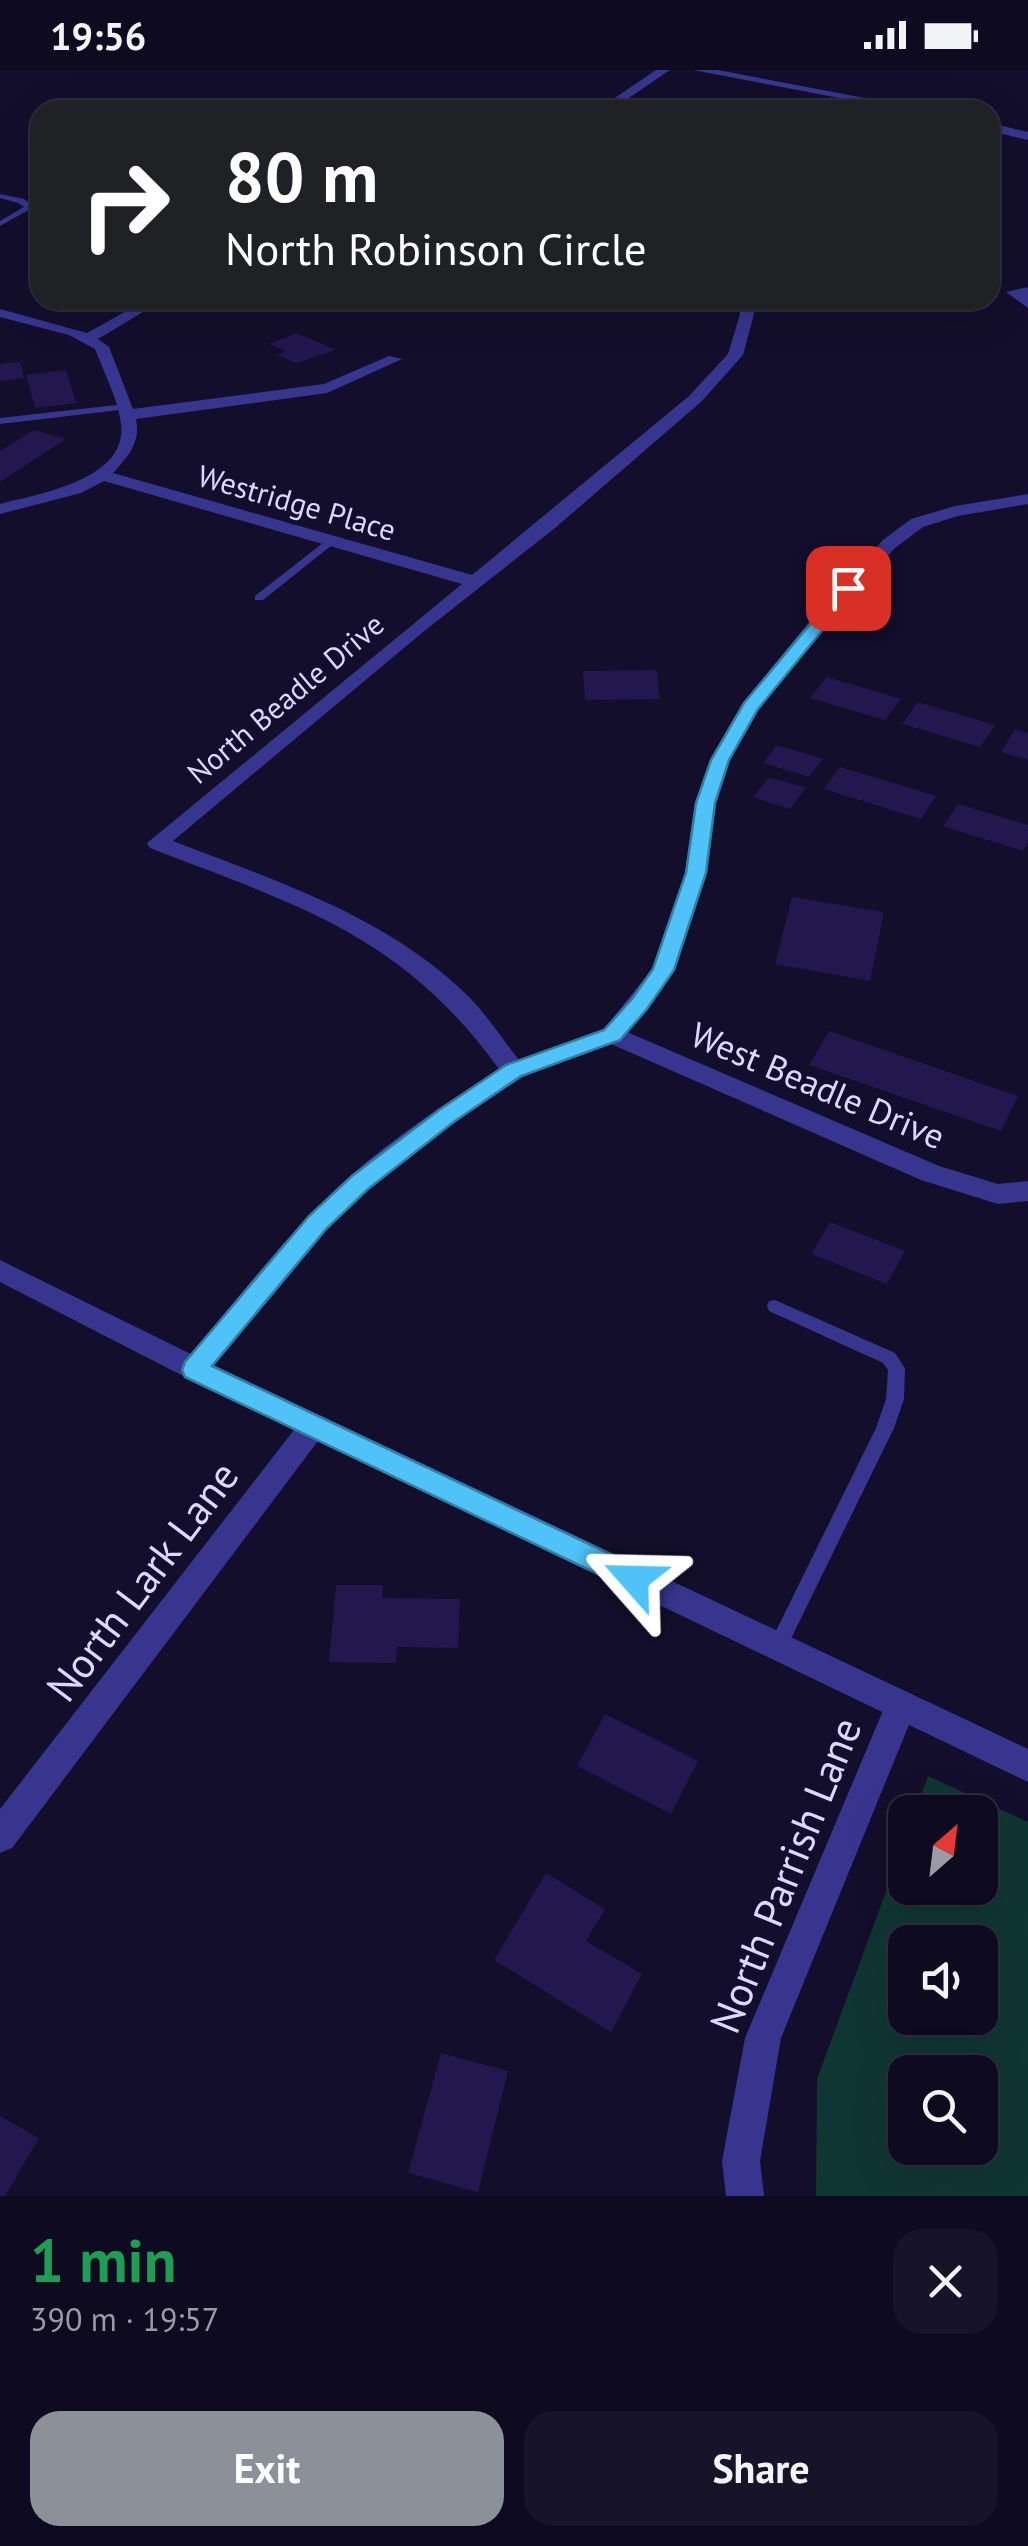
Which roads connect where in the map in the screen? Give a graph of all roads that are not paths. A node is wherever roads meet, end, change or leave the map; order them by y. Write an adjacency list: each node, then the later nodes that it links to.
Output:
1 (664, 70): 3 (street)
2 (699, 70): 4 (street)
3 (618, 100)
4 (866, 100)
5 (1000, 129): 6 (street)
6 (1028, 136)
7 (0, 196): 8 (lane)
8 (0, 224)
9 (1028, 291): 10 (street)
10 (1028, 304)
11 (138, 310): 14 (street)
12 (746, 310): 22 (street, North Beadle Drive)
13 (0, 313): 14 (street)
14 (89, 338): 16 (street)
15 (394, 359): 16 (street)
16 (126, 411): 17 (lane); 18 (street)
17 (0, 421)
18 (102, 475): 20 (street); 21 (street, Westridge Place)
19 (1028, 499): 24 (street)
20 (0, 509)
21 (332, 541): 22 (street, Westridge Place); 23 (lane)
22 (476, 582): 25 (street, North Beadle Drive)
23 (259, 598)
24 (612, 1035): 25 (street); 26 (street, West Beadle Drive)
25 (514, 1070): 29 (street)
26 (1028, 1191)
27 (0, 1270): 29 (street)
28 (775, 1306): 31 (lane)
29 (194, 1370): 30 (street)
30 (314, 1426): 31 (street); 34 (street, North Lark Lane)
31 (777, 1647): 32 (street)
32 (901, 1705): 33 (street); 35 (street, North Parrish Lane)
33 (1028, 1766)
34 (0, 1836)
35 (745, 2196)

